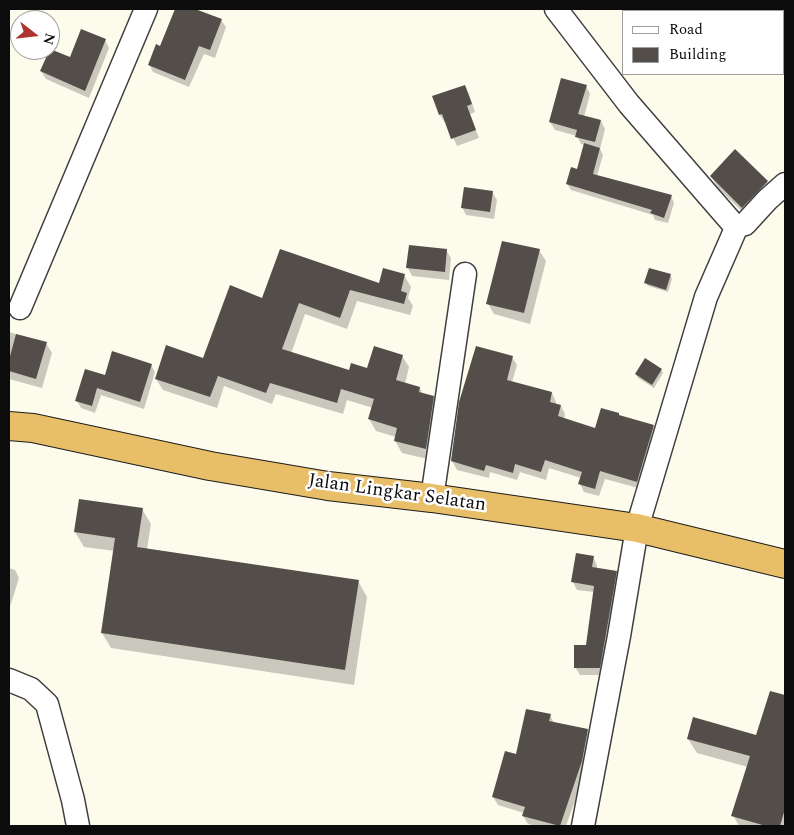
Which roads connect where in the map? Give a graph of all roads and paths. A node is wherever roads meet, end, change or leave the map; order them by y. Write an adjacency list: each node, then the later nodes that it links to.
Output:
1 (146, 9): 6 (street)
2 (556, 9): 4 (street)
3 (785, 184): 4 (street)
4 (737, 226): 9 (street)
5 (465, 274): 8 (street)
6 (20, 308)
7 (9, 426): 8 (highway, Jalan Lingkar Selatan)
8 (432, 498): 9 (highway, Jalan Lingkar Selatan)
9 (637, 528): 10 (highway, Jalan Lingkar Selatan); 13 (street)
10 (785, 564)
11 (9, 680): 12 (street)
12 (78, 826)
13 (583, 826)

